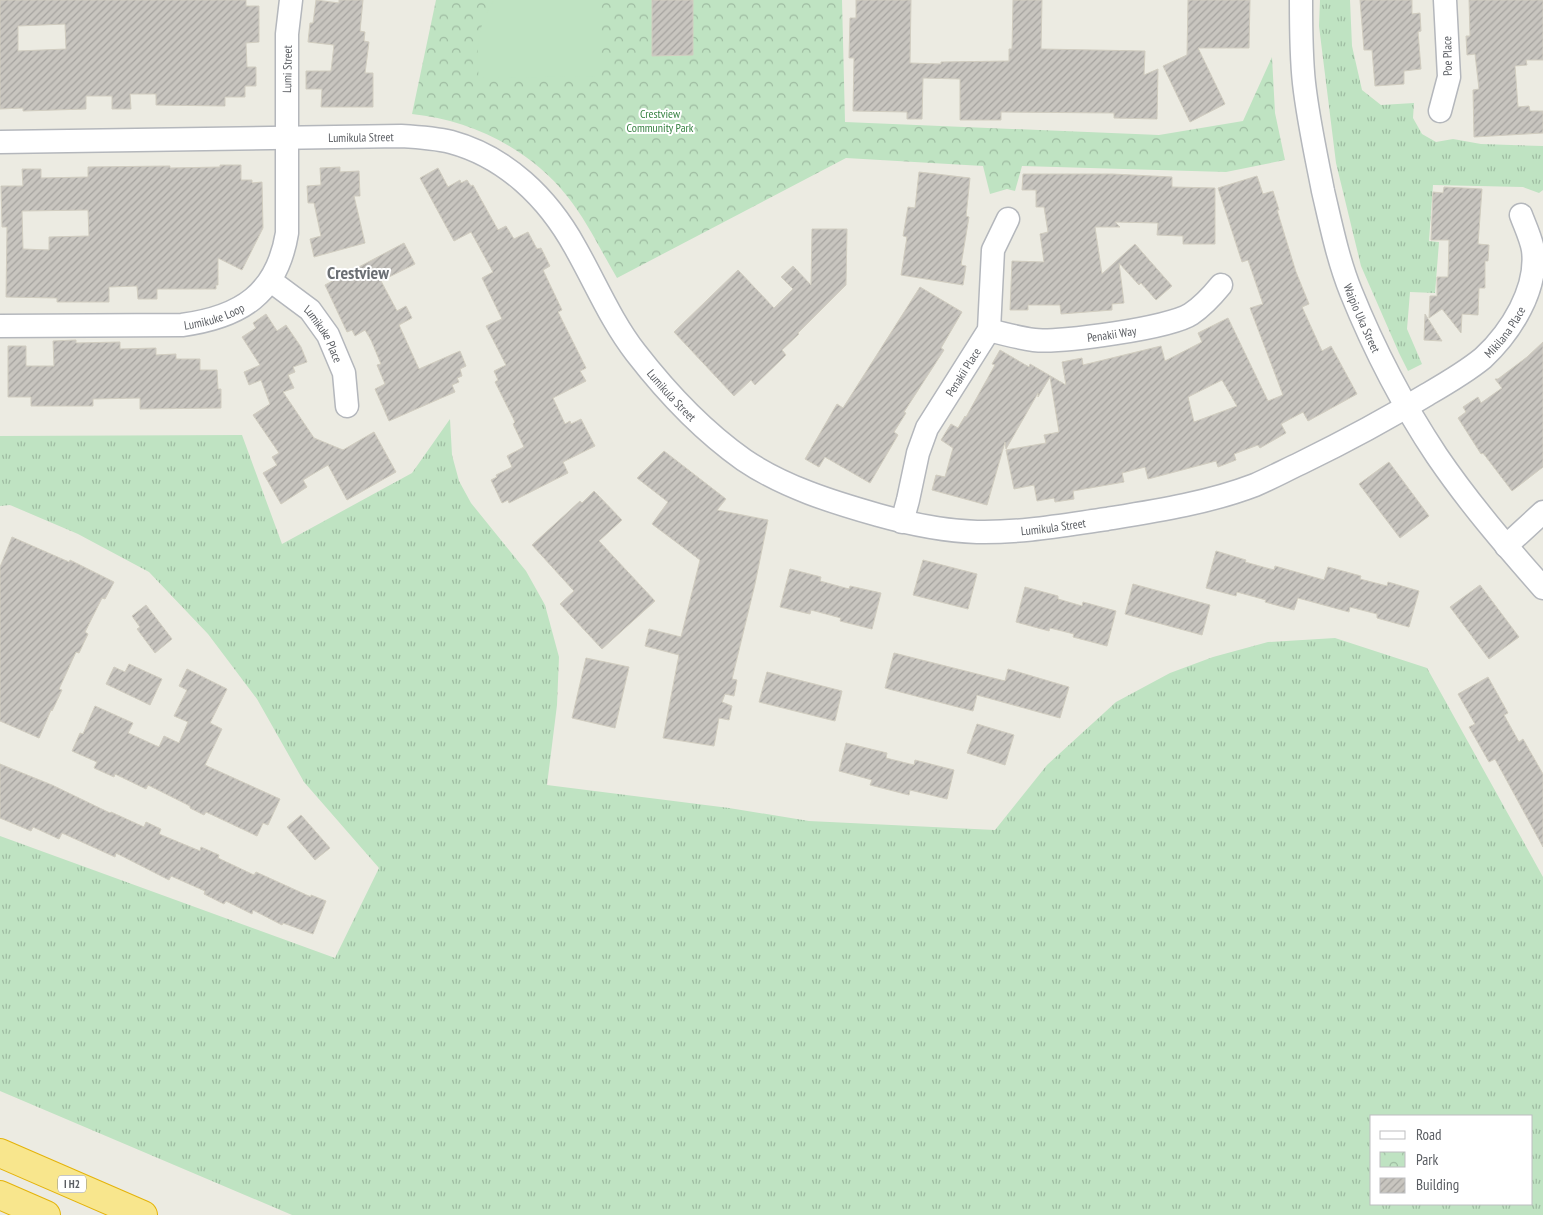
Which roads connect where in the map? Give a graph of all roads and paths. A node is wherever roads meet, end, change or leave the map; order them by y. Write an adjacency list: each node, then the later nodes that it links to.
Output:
1 (291, 0): 5 (street, Lumi Street)
2 (1301, 0): 14 (street, Waipio Uka Street)
3 (1445, 0): 4 (street, Poe Place)
4 (1440, 112)
5 (286, 138): 6 (street, Lumikula Street); 9 (street, Lumikuke Loop); 16 (street, Lumikula Street)
6 (0, 142)
7 (1522, 215): 14 (street, Mikilana Place)
8 (1008, 219): 12 (street, Penakii Place)
9 (271, 281): 11 (street, Lumikuke Loop); 13 (street, Lumikuke Place)
10 (1220, 284): 12 (street, Penakii Way)
11 (0, 326)
12 (989, 330): 16 (street, Penakii Place)
13 (346, 406)
14 (1406, 407): 16 (street, Lumikula Street); 17 (street, Waipio Uka Street)
15 (1543, 512): 17 (street)
16 (902, 522)
17 (1506, 546): 18 (street, Waipio Uka Street)
18 (1543, 588)
19 (0, 1153): 22 (highway, I H2)
20 (0, 1195): 21 (highway)
21 (46, 1215)
22 (143, 1215)

